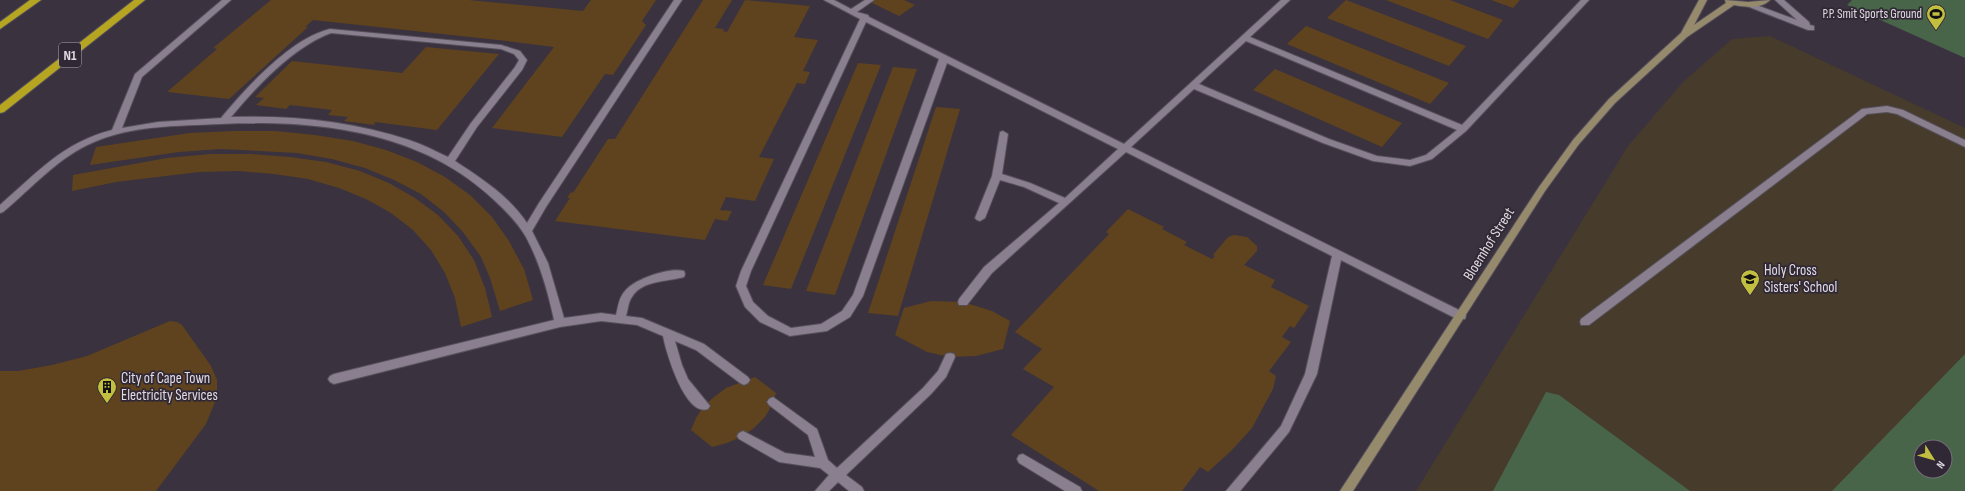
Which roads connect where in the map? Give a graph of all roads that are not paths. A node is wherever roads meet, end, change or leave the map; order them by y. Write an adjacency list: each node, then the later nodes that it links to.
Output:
1 (36, 0): 16 (highway)
2 (140, 0): 21 (highway, N1)
3 (227, 0): 24 (lane)
4 (678, 0): 33 (lane)
5 (828, 0): 14 (lane)
6 (870, 0): 14 (lane)
7 (1286, 0): 18 (lane)
8 (1585, 0): 23 (lane)
9 (1702, 0): 17 (street, Bloemhof Street)
10 (1766, 0): 13 (street, Bloemhof Street)
11 (1779, 0): 13 (lane)
12 (1729, 1): 13 (street, Bloemhof Street); 17 (street, Bloemhof Street)
13 (1748, 5)
14 (853, 11): 15 (lane)
15 (865, 18): 19 (lane); 19 (lane)
16 (0, 26)
17 (1684, 35): 37 (street, Bloemhof Street)
18 (1245, 38): 20 (lane); 23 (lane)
19 (944, 58): 27 (lane)
20 (1193, 85): 23 (lane); 27 (lane)
21 (0, 110)
22 (224, 120): 24 (lane); 28 (lane); 28 (lane)
23 (1463, 129)
24 (116, 132): 31 (lane)
25 (1003, 134): 29 (lane)
26 (1965, 144): 39 (lane)
27 (1125, 148): 30 (lane); 34 (lane)
28 (449, 162): 33 (lane)
29 (997, 176): 30 (lane); 32 (lane)
30 (1066, 202): 36 (lane)
31 (0, 210)
32 (980, 218)
33 (527, 231): 40 (lane)
34 (1337, 254): 37 (lane); 54 (lane)
35 (680, 274): 38 (lane)
36 (963, 302)
37 (1462, 316): 55 (street, Bloemhof Street)
38 (620, 318): 40 (lane); 41 (lane)
39 (1585, 322)
40 (560, 323): 43 (lane)
41 (668, 335): 44 (lane); 46 (lane)
42 (950, 357): 50 (lane)
43 (334, 379)
44 (744, 380)
45 (773, 402): 49 (lane)
46 (704, 406)
47 (743, 436): 49 (lane)
48 (1023, 459): 53 (lane)
49 (823, 463): 50 (lane)
50 (837, 475): 51 (lane); 52 (lane)
51 (821, 491)
52 (858, 491)
53 (1076, 491)
54 (1232, 491)
55 (1346, 491)

